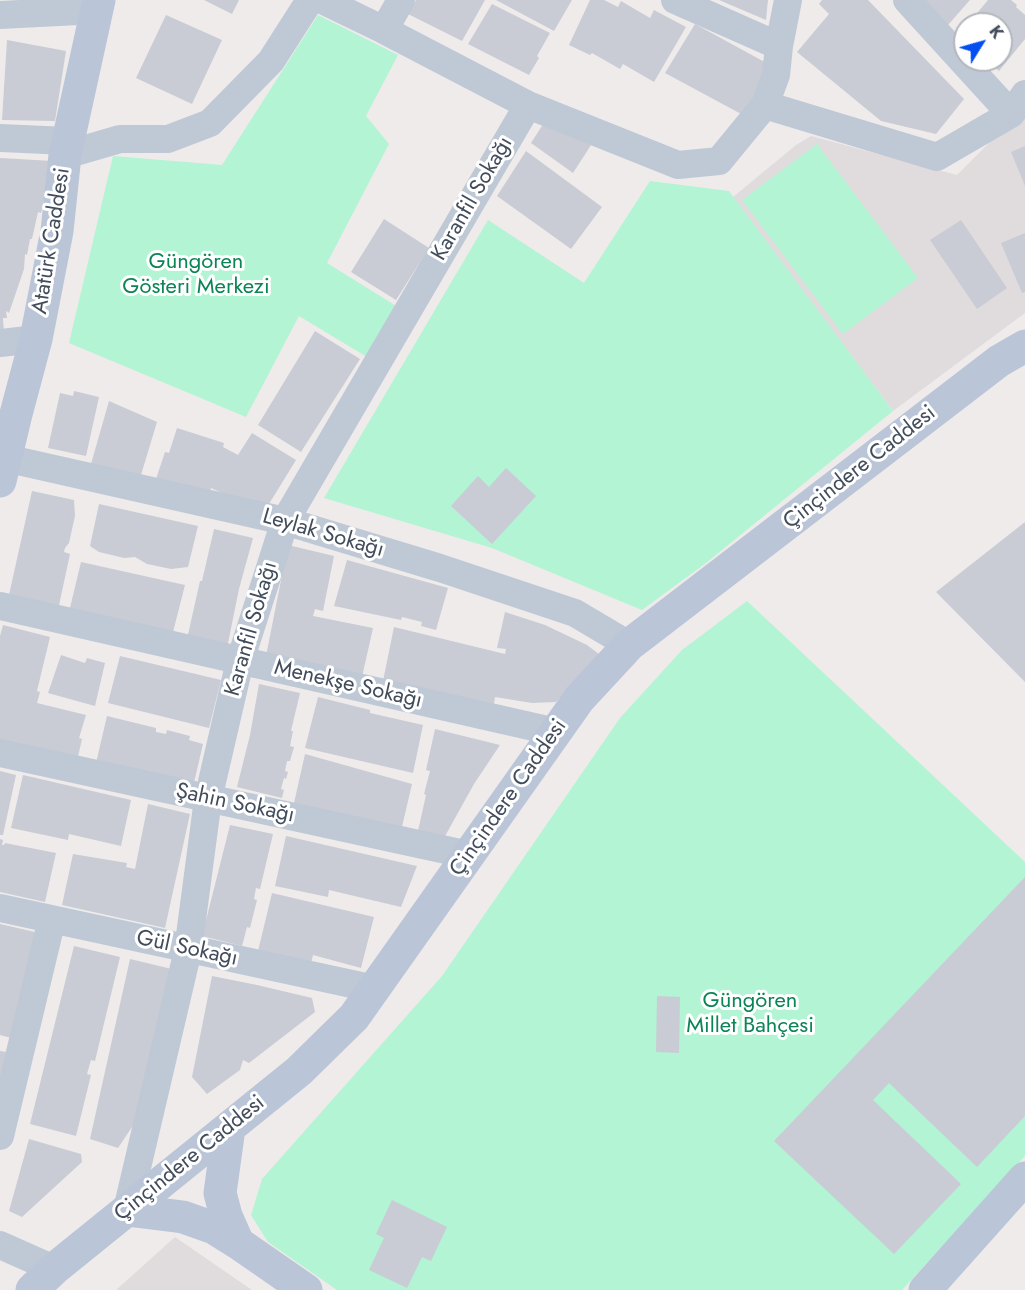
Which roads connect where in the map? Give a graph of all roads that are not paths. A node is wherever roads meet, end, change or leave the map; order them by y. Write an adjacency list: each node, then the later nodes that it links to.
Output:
1 (310, 0): 15 (street)
2 (322, 0): 9 (street)
3 (401, 0): 9 (street)
4 (675, 0): 10 (street)
5 (788, 0): 10 (street)
6 (907, 0): 11 (street)
7 (98, 5): 8 (street); 15 (main road, Atatürk Caddesi)
8 (0, 15)
9 (384, 30): 12 (street)
10 (779, 46): 13 (street)
11 (1018, 104): 13 (street)
12 (528, 105): 13 (street); 21 (street, Karanfil Sokağı)
13 (765, 105)
14 (0, 138): 15 (street)
15 (67, 148): 16 (main road, Atatürk Caddesi)
16 (36, 339): 17 (street); 19 (main road, Atatürk Caddesi)
17 (0, 343)
18 (1025, 346): 23 (main road, Çinçindere Caddesi)
19 (8, 416): 20 (main road, Atatürk Caddesi)
20 (3, 470): 21 (street, Leylak Sokağı)
21 (285, 520): 23 (street, Leylak Sokağı); 24 (street, Karanfil Sokağı)
22 (0, 606): 24 (street, Menekşe Sokağı)
23 (629, 645): 25 (main road, Çinçindere Caddesi)
24 (240, 661): 25 (street, Menekşe Sokağı); 27 (street, Karanfil Sokağı)
25 (556, 732): 28 (main road, Çinçindere Caddesi)
26 (0, 753): 27 (street, Şahin Sokağı)
27 (208, 799): 28 (street, Şahin Sokağı); 31 (street, Karanfil Sokağı)
28 (469, 855): 32 (main road, Çinçindere Caddesi)
29 (0, 908): 30 (street, Gül Sokağı)
30 (52, 919): 31 (street, Gül Sokağı); 34 (street)
31 (188, 950): 32 (street, Gül Sokağı); 36 (street, Karanfil Sokağı)
32 (375, 989): 33 (main road, Çinçindere Caddesi)
33 (229, 1128): 36 (main road, Çinçindere Caddesi); 37 (main road)
34 (0, 1136)
35 (1025, 1178): 41 (main road)
36 (127, 1210): 37 (main road); 39 (main road, Çinçindere Caddesi)
37 (238, 1244): 40 (main road)
38 (0, 1245): 39 (street)
39 (42, 1283)
40 (306, 1290)
41 (925, 1290)

